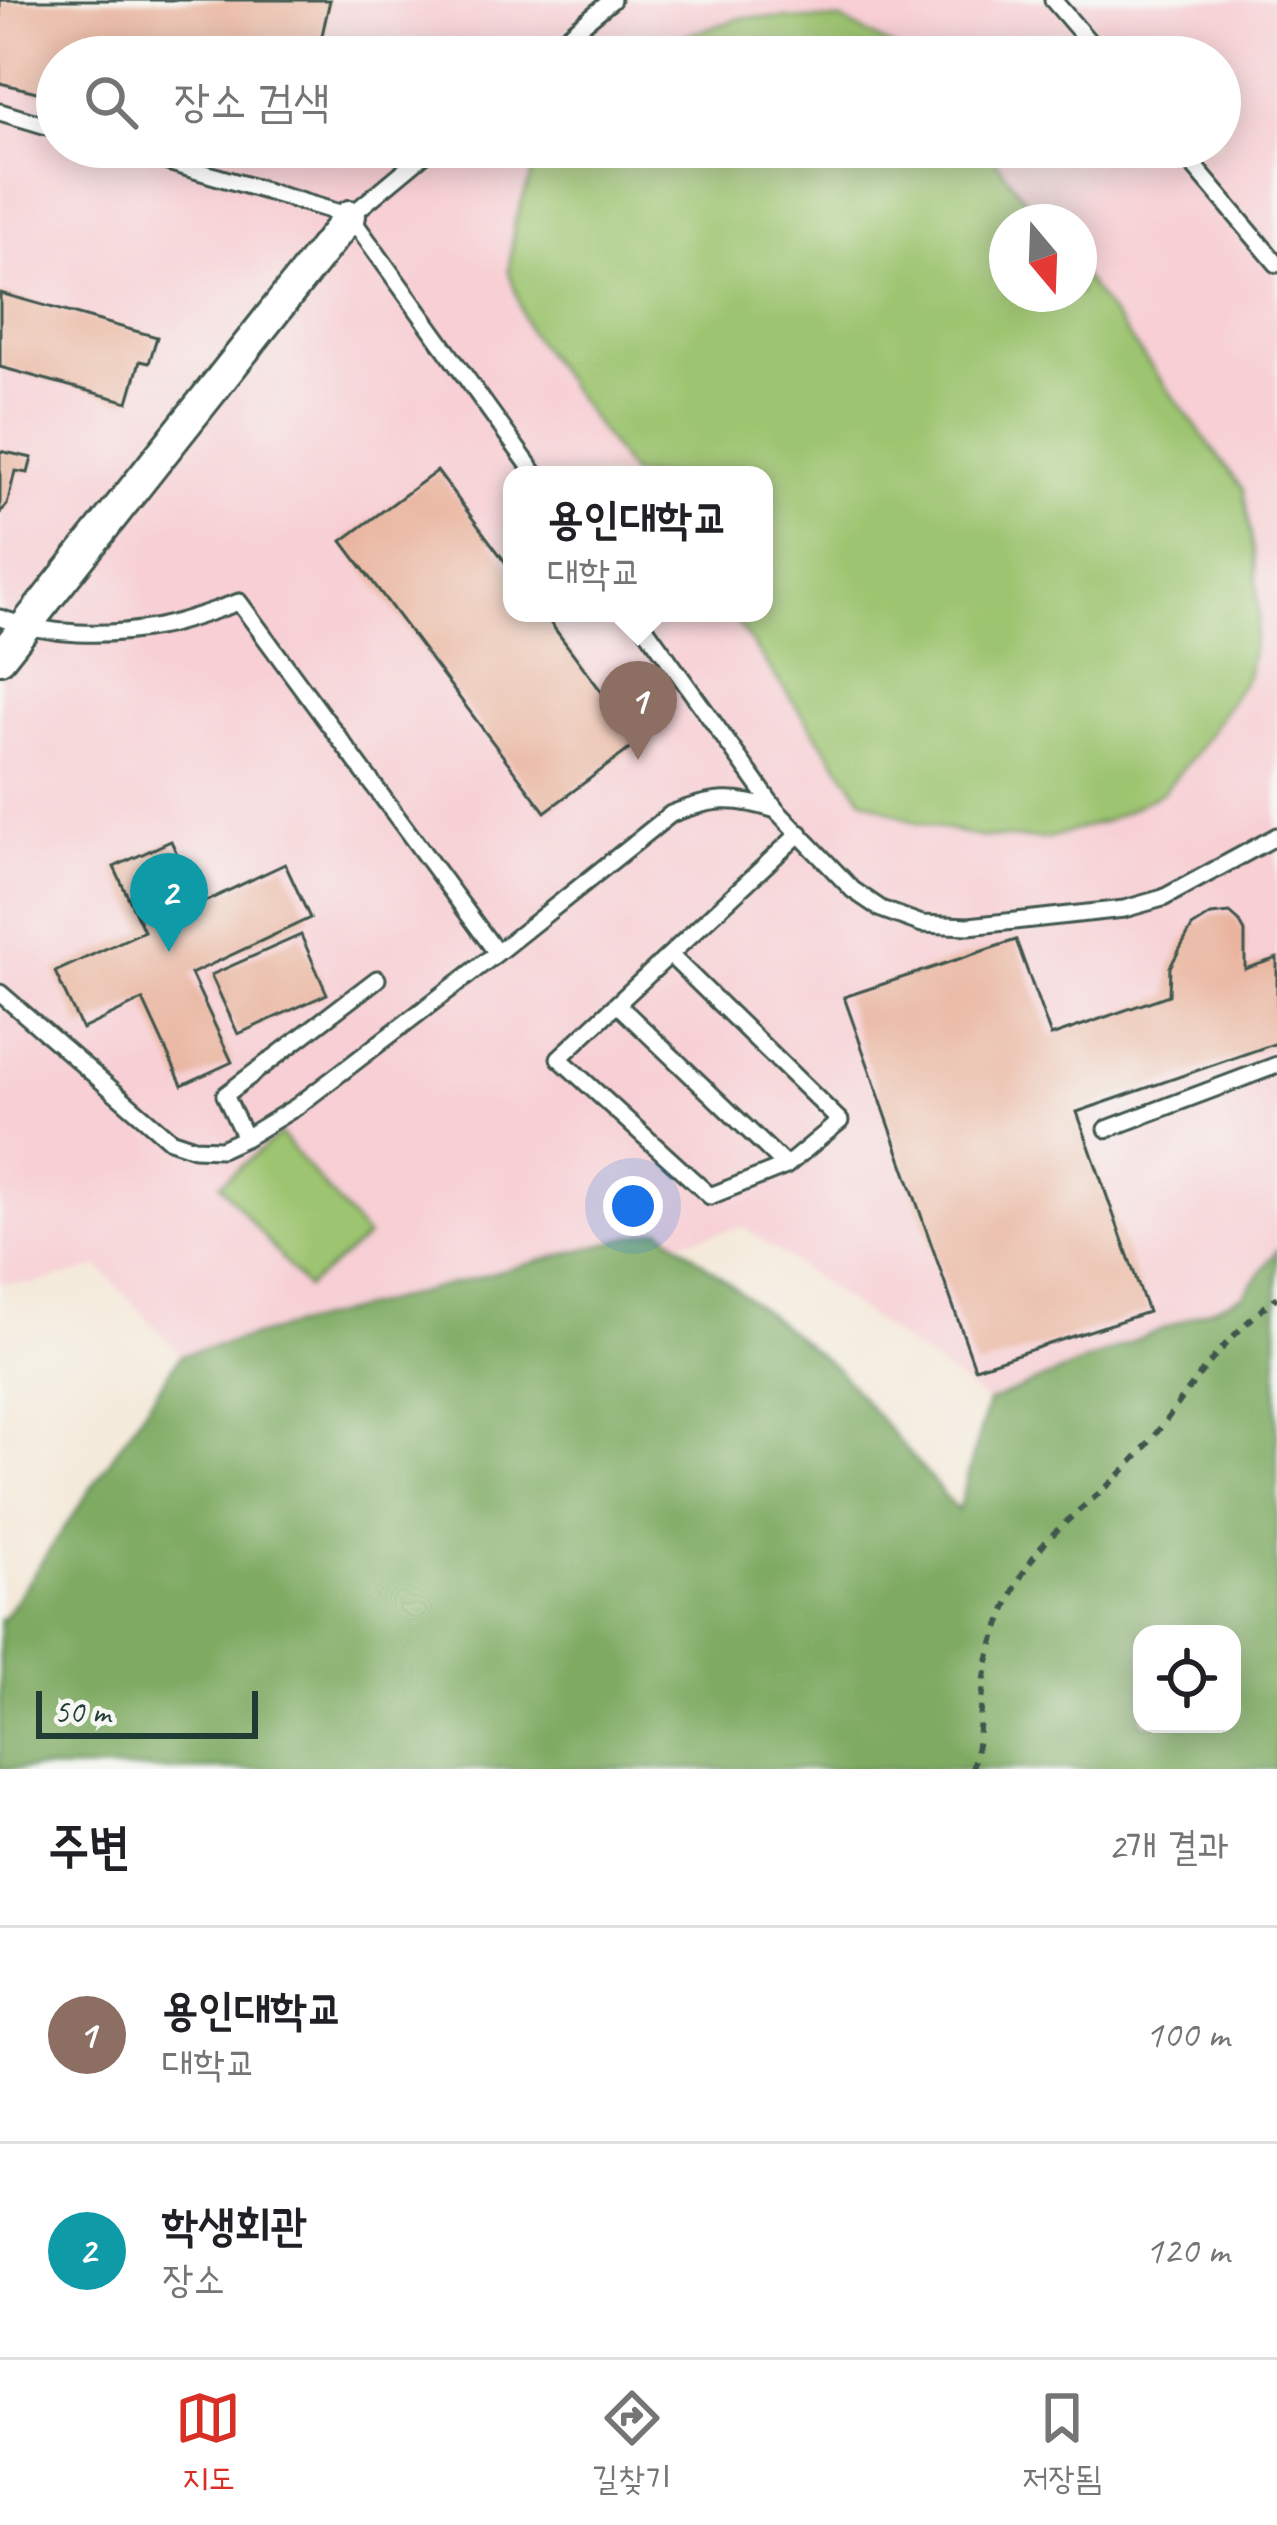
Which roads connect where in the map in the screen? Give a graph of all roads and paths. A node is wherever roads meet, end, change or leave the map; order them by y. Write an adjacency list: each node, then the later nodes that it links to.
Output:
1 (612, 0): 3 (lane)
2 (1053, 0): 4 (lane)
3 (568, 36)
4 (1084, 36)
5 (0, 112): 6 (lane)
6 (36, 123)
7 (188, 168): 10 (lane)
8 (408, 168): 10 (lane)
9 (1196, 168): 11 (lane)
10 (350, 216): 12 (lane); 13 (street)
11 (1277, 264)
12 (530, 466)
13 (13, 622): 15 (street); 19 (lane)
14 (640, 622): 16 (lane)
15 (0, 658)
16 (776, 810): 17 (lane); 19 (lane)
17 (800, 832): 18 (lane); 20 (lane)
18 (1277, 838)
19 (497, 952): 26 (lane)
20 (670, 955): 23 (lane); 27 (lane)
21 (377, 980): 26 (lane)
22 (0, 993): 26 (lane)
23 (617, 1004): 27 (lane); 27 (lane)
24 (1277, 1065): 25 (lane)
25 (1107, 1129)
26 (245, 1138)
27 (786, 1166)
28 (1277, 1297): 29 (path)
29 (971, 1769)

